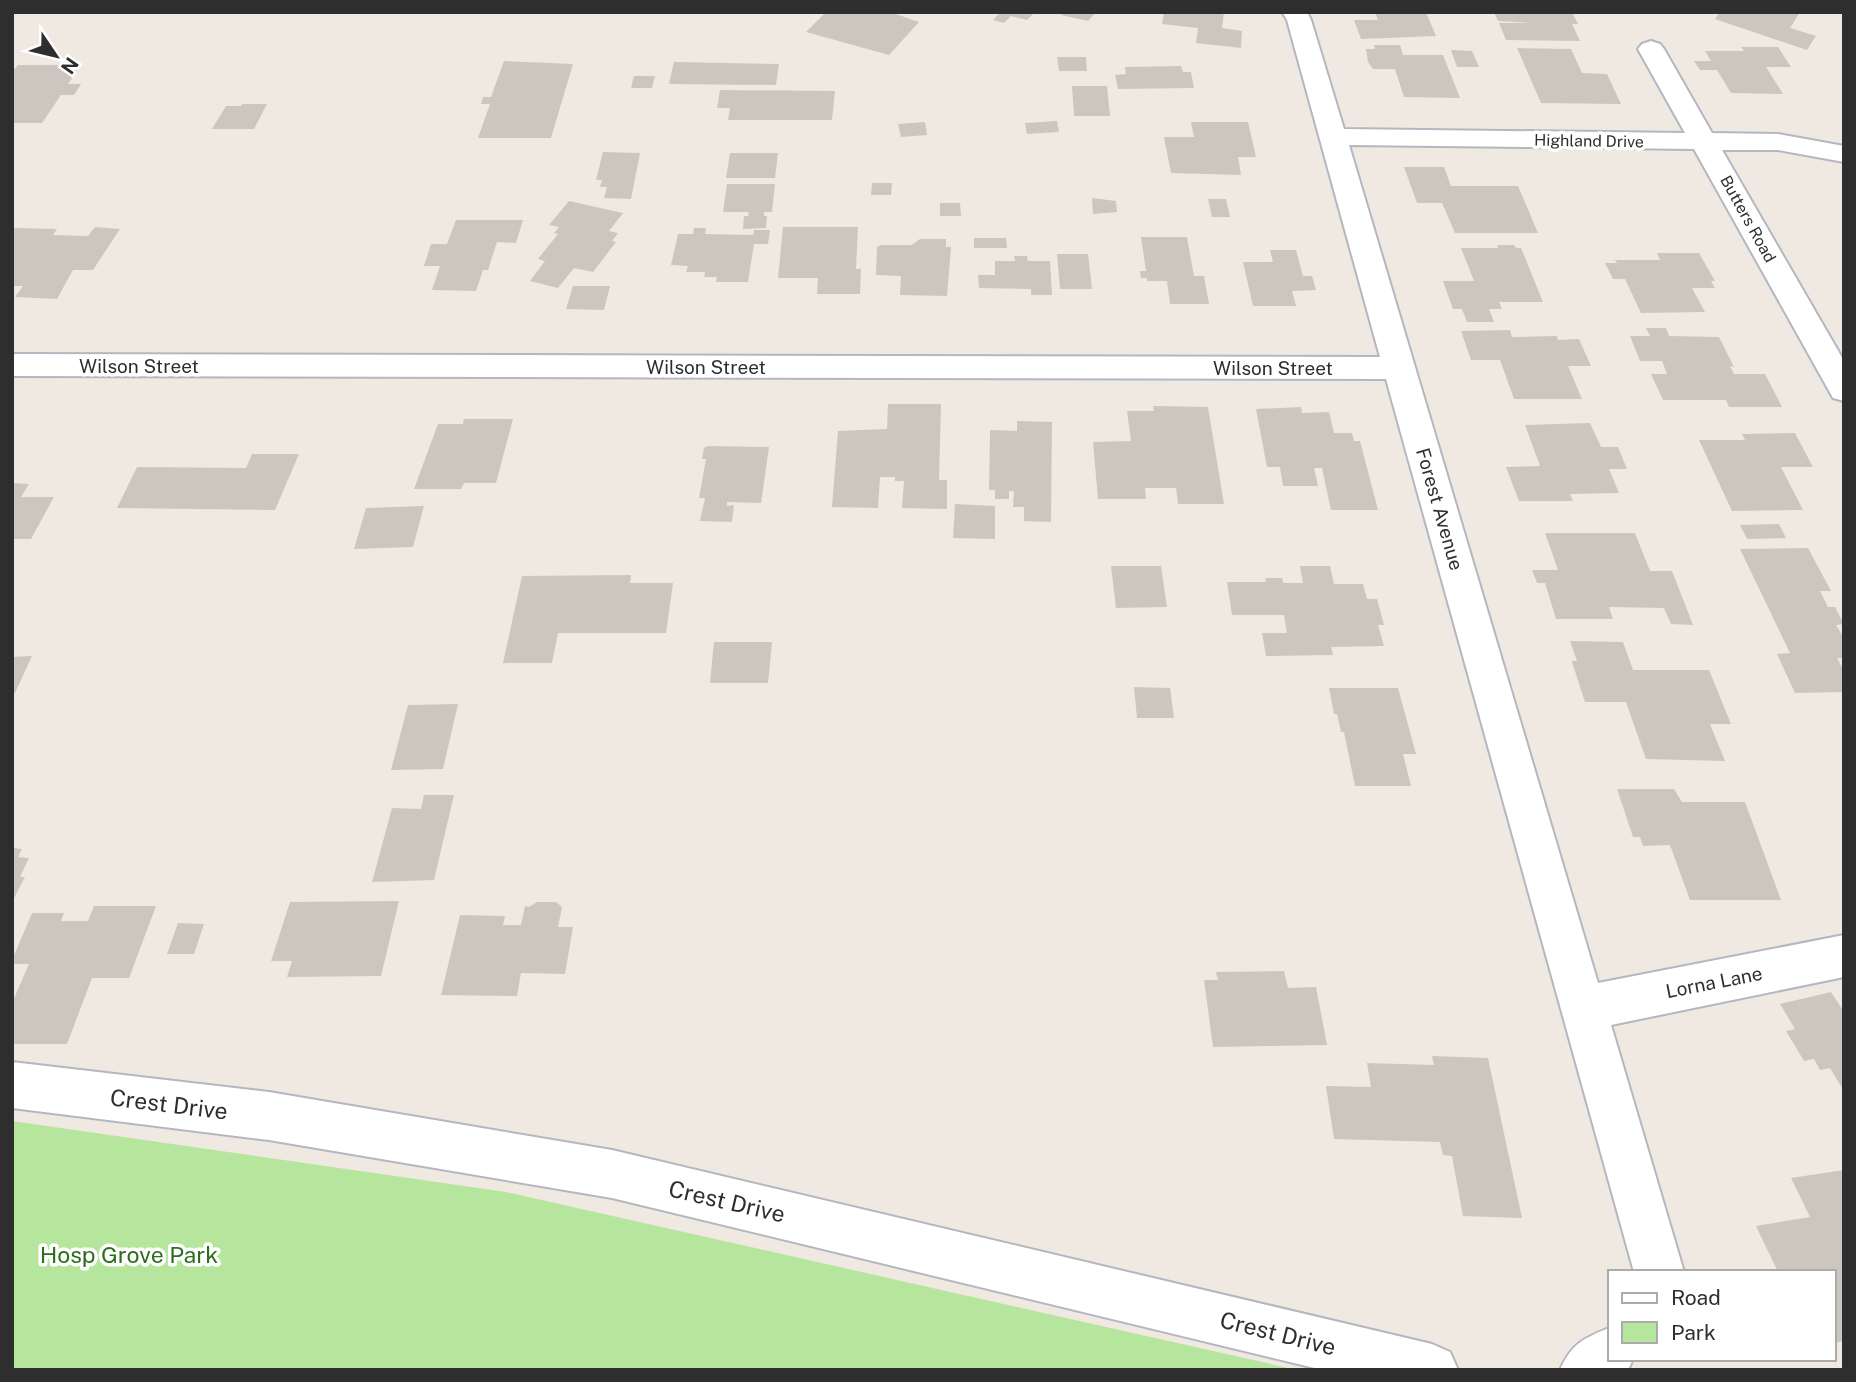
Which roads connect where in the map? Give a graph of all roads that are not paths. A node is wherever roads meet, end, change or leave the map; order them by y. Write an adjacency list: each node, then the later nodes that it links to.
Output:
1 (1294, 12): 3 (street, Forest Avenue)
2 (1651, 49): 4 (street, Butters Road)
3 (1333, 137): 4 (street, Highland Drive); 7 (street, Forest Avenue)
4 (1705, 143): 5 (street, Highland Drive); 8 (street, Butters Road)
5 (1841, 147)
6 (12, 365): 7 (street, Wilson Street)
7 (1399, 368): 10 (street, Forest Avenue)
8 (1844, 390)
9 (1844, 956): 10 (street, Lorna Lane)
10 (1583, 1008): 12 (street)
11 (12, 1084): 14 (street, Crest Drive)
12 (1658, 1270)
13 (1608, 1355): 15 (street)
14 (1432, 1370)
15 (1586, 1370)

